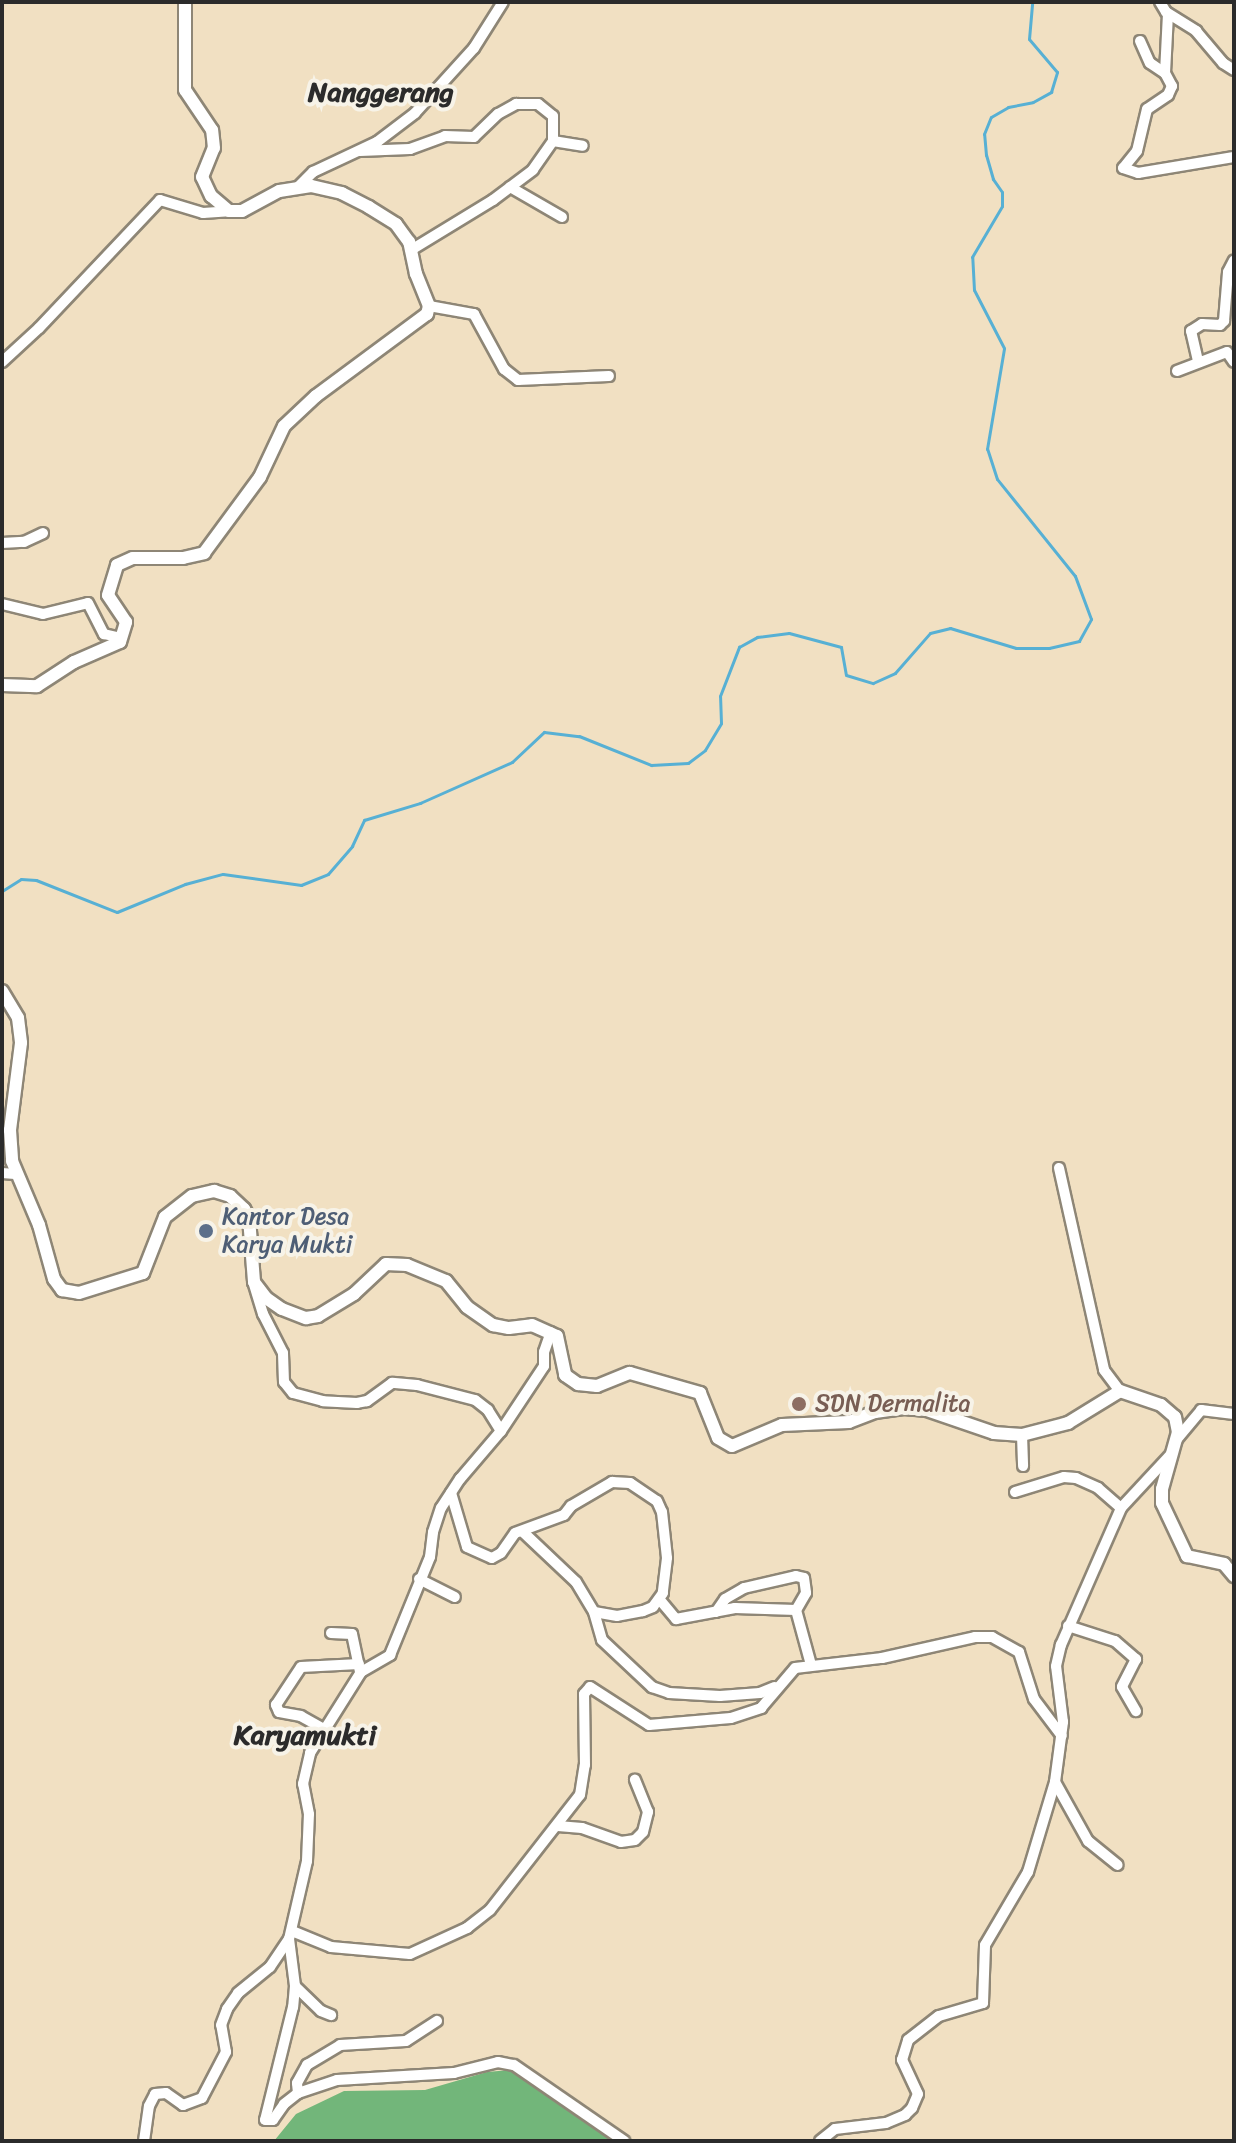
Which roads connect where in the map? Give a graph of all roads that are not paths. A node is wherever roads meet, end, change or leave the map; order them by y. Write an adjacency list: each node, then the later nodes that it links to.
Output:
1 (185, 2): 14 (street)
2 (503, 2): 10 (street)
3 (1160, 2): 4 (street)
4 (1168, 14): 6 (street); 7 (street)
5 (1140, 41): 7 (street)
6 (1234, 70)
7 (1165, 73): 11 (street)
8 (553, 141): 9 (street); 10 (street); 13 (street)
9 (583, 146)
10 (360, 151): 12 (street)
11 (1234, 157)
12 (299, 186): 14 (street); 16 (street)
13 (510, 187): 15 (street); 16 (street)
14 (229, 211): 19 (street)
15 (562, 217)
16 (411, 250): 18 (street)
17 (1234, 260): 20 (street)
18 (429, 306): 23 (street); 27 (street)
19 (4, 360)
20 (1198, 361): 21 (street); 22 (street)
21 (1234, 362)
22 (1177, 371)
23 (609, 376)
24 (43, 533): 25 (street)
25 (2, 543)
26 (2, 604): 27 (street)
27 (122, 638): 28 (street)
28 (2, 685)
29 (2, 991): 31 (street)
30 (1059, 1168): 34 (street)
31 (8, 1174): 32 (street)
32 (254, 1282): 33 (street); 36 (street)
33 (551, 1332): 36 (street); 37 (street)
34 (1120, 1391): 37 (street); 38 (street)
35 (1234, 1414): 38 (street)
36 (501, 1431): 41 (street)
37 (1022, 1435): 39 (street)
38 (1176, 1445): 42 (street); 44 (street)
39 (1023, 1466)
40 (1015, 1492): 42 (street)
41 (451, 1493): 43 (street); 45 (street)
42 (1121, 1508): 51 (street)
43 (522, 1531): 47 (street); 49 (street)
44 (1234, 1576)
45 (419, 1579): 46 (street); 54 (street)
46 (455, 1597)
47 (660, 1600): 49 (street); 50 (street)
48 (796, 1610): 50 (street); 50 (street); 53 (street)
49 (594, 1612): 55 (street)
50 (716, 1612)
51 (1068, 1626): 56 (street); 58 (street)
52 (331, 1633): 54 (street)
53 (811, 1665): 55 (street); 58 (street)
54 (360, 1668): 57 (street); 57 (street)
55 (778, 1686): 61 (street)
56 (1136, 1711)
57 (324, 1729): 63 (street)
58 (1062, 1736): 60 (street)
59 (635, 1779): 61 (street)
60 (1055, 1782): 62 (street); 70 (street)
61 (558, 1826): 63 (street)
62 (1118, 1865)
63 (290, 1935): 64 (street); 68 (street)
64 (295, 1986): 65 (street); 67 (street)
65 (331, 2015)
66 (437, 2021): 67 (street)
67 (298, 2093): 69 (street)
68 (144, 2141)
69 (624, 2141)
70 (820, 2141)

